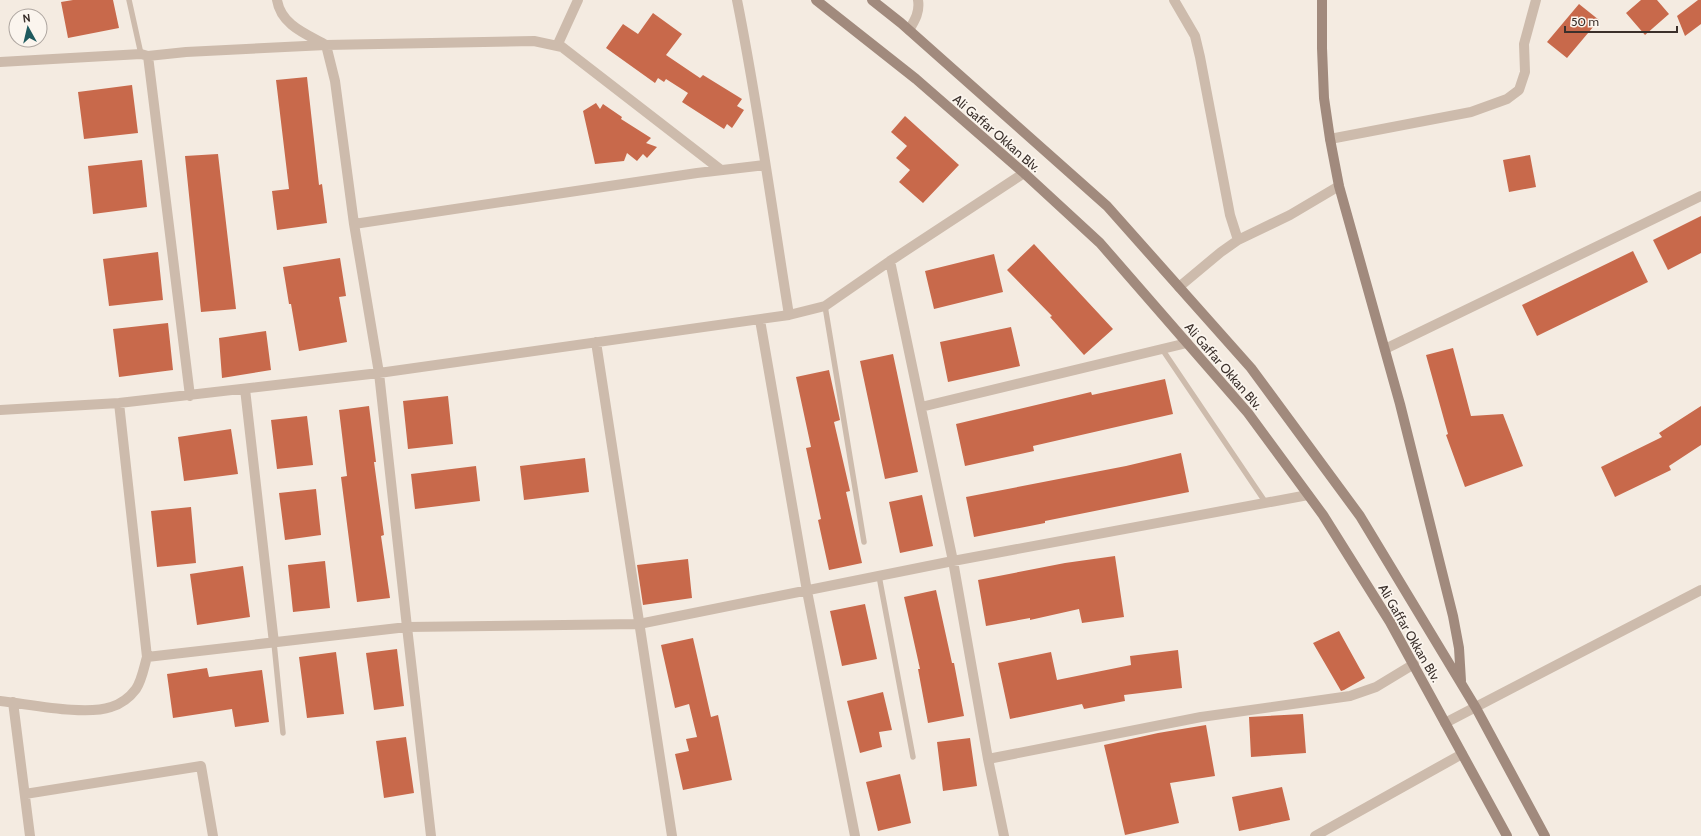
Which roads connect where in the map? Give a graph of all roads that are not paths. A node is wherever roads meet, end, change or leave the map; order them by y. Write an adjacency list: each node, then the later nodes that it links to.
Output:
1 (129, 0): 14 (lane)
2 (277, 0): 12 (street)
3 (578, 0): 13 (street)
4 (737, 0): 17 (street)
5 (816, 0): 19 (main road, Ali Gaffar Okkan Blv.)
6 (872, 0): 11 (main road, Ali Gaffar Okkan Blv.)
7 (918, 0): 11 (street)
8 (1174, 0): 23 (street)
9 (1322, 0): 16 (main road)
10 (1536, 0): 16 (street)
11 (909, 30): 25 (main road, Ali Gaffar Okkan Blv.)
12 (326, 45): 13 (street); 14 (street); 22 (street)
13 (557, 46): 18 (street)
14 (145, 55): 15 (street); 35 (street)
15 (0, 62)
16 (1330, 139): 20 (main road)
17 (765, 165): 18 (street); 27 (street)
18 (721, 170): 22 (street)
19 (1024, 173): 24 (street); 30 (main road, Ali Gaffar Okkan Blv.)
20 (1339, 186): 23 (street); 32 (main road)
21 (1701, 196): 32 (street)
22 (354, 224): 33 (street)
23 (1238, 240): 25 (street)
24 (890, 260): 26 (street); 37 (street)
25 (1180, 287): 51 (main road, Ali Gaffar Okkan Blv.)
26 (825, 306): 27 (street); 41 (lane)
27 (789, 314): 28 (street)
28 (760, 320): 29 (street); 45 (street)
29 (596, 342): 33 (street); 46 (street)
30 (1187, 343): 31 (street); 39 (main road, Ali Gaffar Okkan Blv.)
31 (1162, 349): 37 (street); 40 (lane)
32 (1384, 349): 51 (main road)
33 (379, 373): 34 (street); 47 (street)
34 (245, 390): 35 (street); 48 (street)
35 (190, 396): 36 (street)
36 (119, 403): 38 (street); 49 (street)
37 (921, 407): 42 (street)
38 (0, 410)
39 (1308, 495): 40 (street); 50 (main road, Ali Gaffar Okkan Blv.)
40 (1267, 503): 42 (street)
41 (864, 542)
42 (953, 561): 43 (street); 59 (street)
43 (879, 576): 45 (street); 58 (lane)
44 (1701, 590): 54 (street)
45 (807, 591): 46 (street); 65 (street)
46 (639, 624): 47 (street); 64 (street)
47 (406, 627): 48 (street); 63 (street)
48 (274, 643): 49 (street); 56 (lane)
49 (147, 657): 53 (street)
50 (1414, 664): 55 (main road, Ali Gaffar Okkan Blv.); 59 (street)
51 (1461, 683): 54 (main road, Ali Gaffar Okkan Blv.)
52 (0, 702): 53 (street)
53 (12, 702): 60 (street)
54 (1476, 708): 55 (street); 69 (main road, Ali Gaffar Okkan Blv.)
55 (1445, 723): 57 (main road, Ali Gaffar Okkan Blv.)
56 (283, 733)
57 (1462, 754): 67 (street); 68 (main road, Ali Gaffar Okkan Blv.)
58 (913, 757)
59 (988, 759): 66 (street)
60 (25, 794): 61 (street); 62 (street)
61 (30, 836)
62 (213, 836)
63 (431, 836)
64 (672, 836)
65 (855, 836)
66 (1004, 836)
67 (1314, 836)
68 (1507, 836)
69 (1545, 836)

